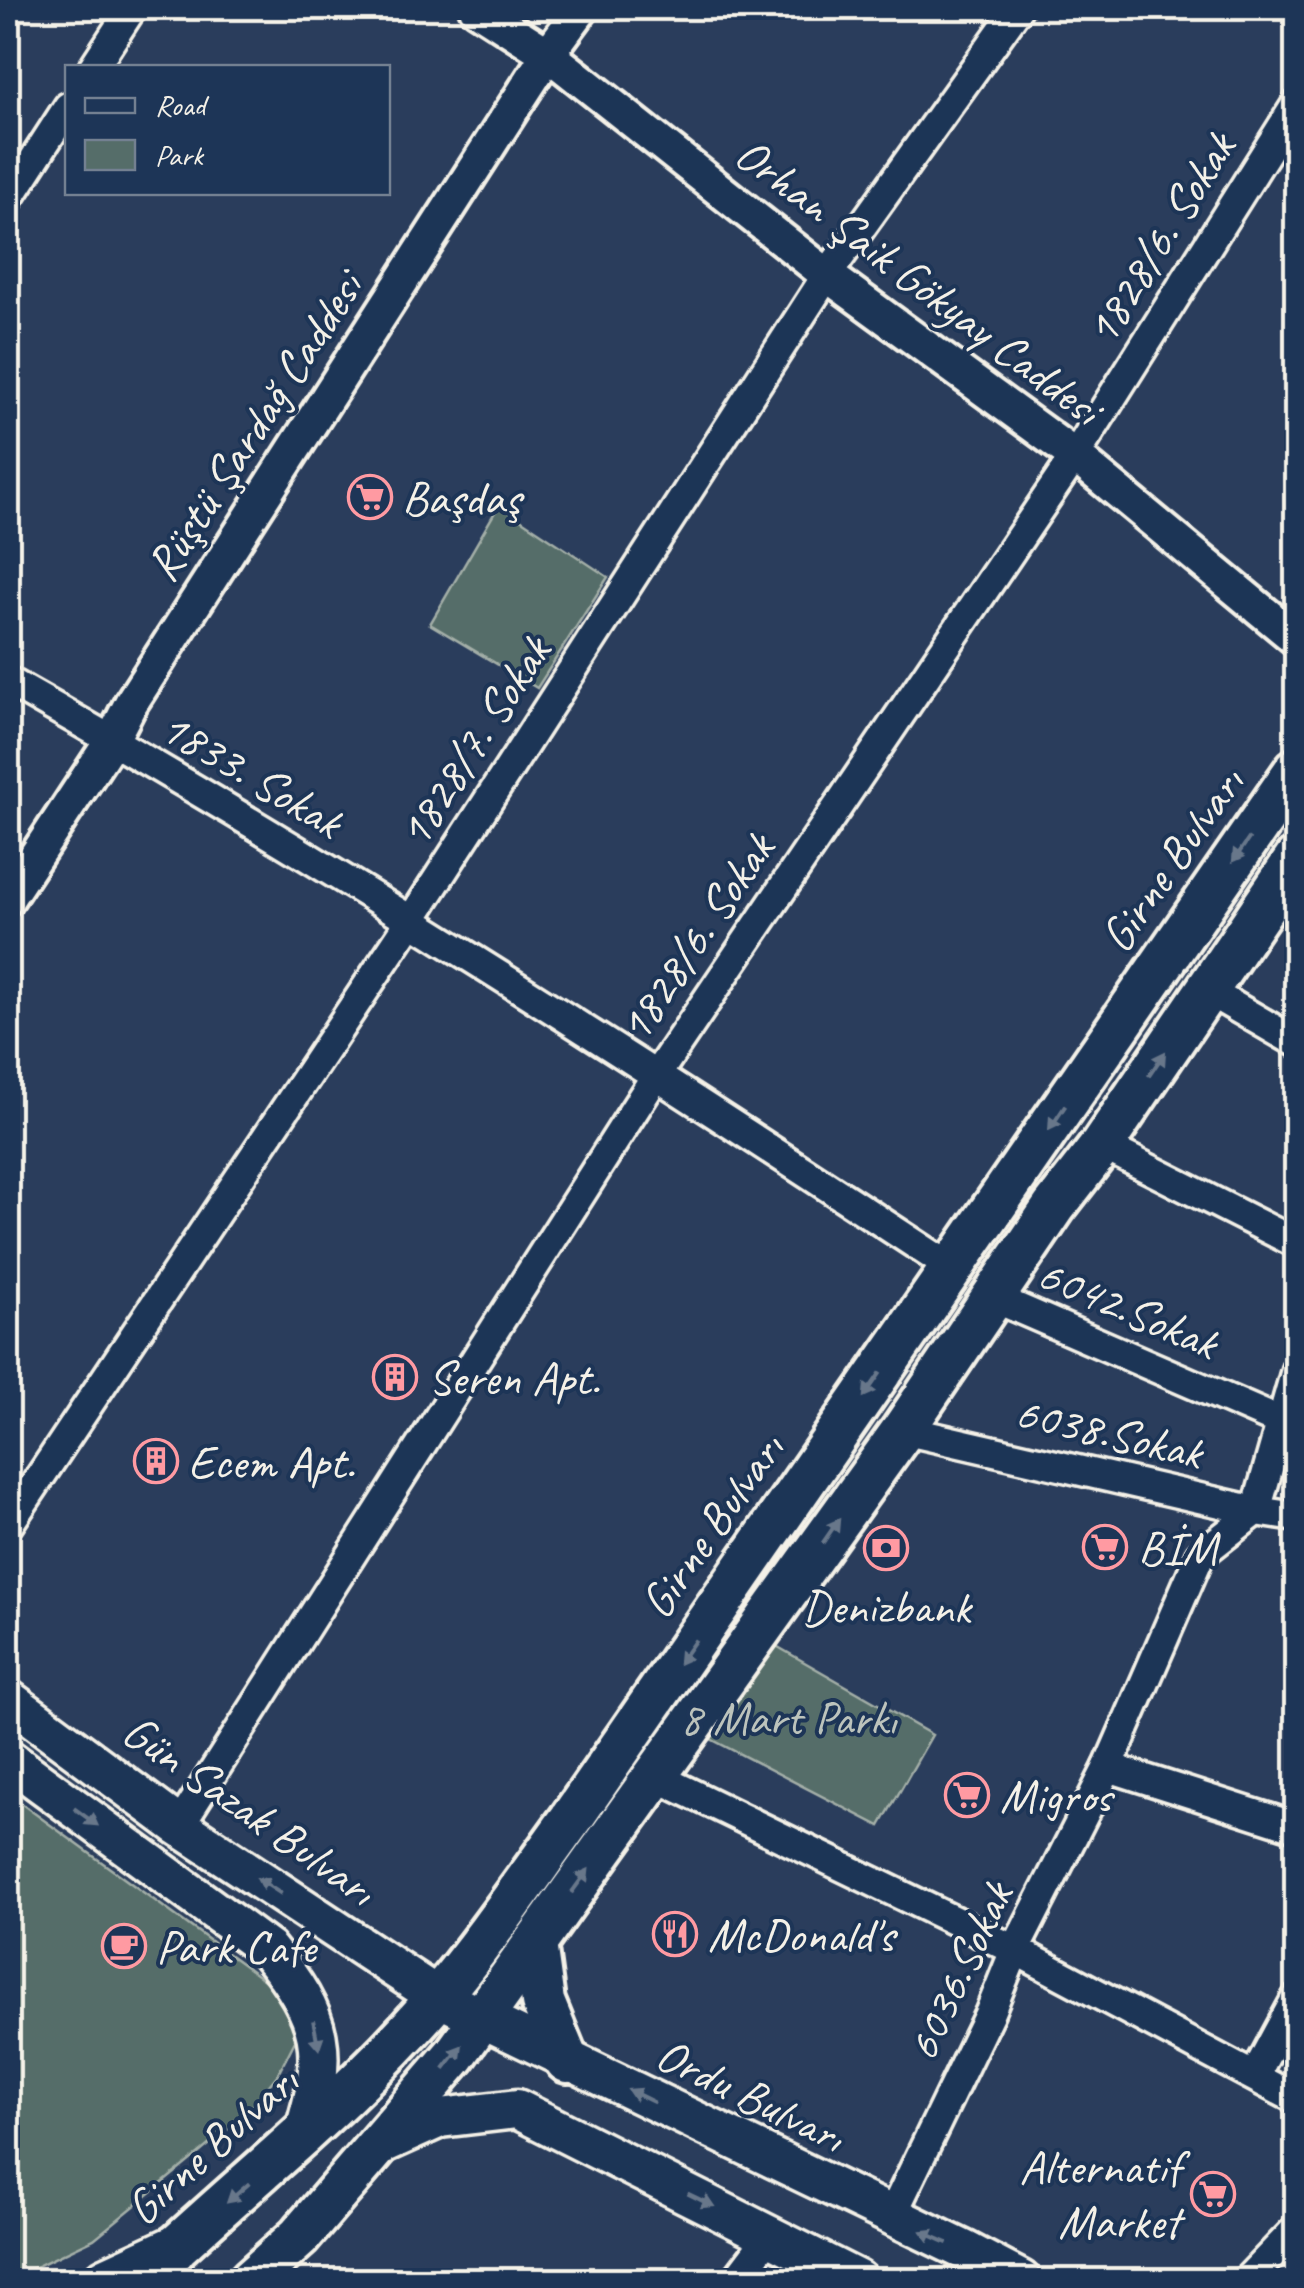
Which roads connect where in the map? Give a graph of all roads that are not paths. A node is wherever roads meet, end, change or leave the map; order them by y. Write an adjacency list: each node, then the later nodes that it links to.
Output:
1 (132, 8): 6 (street)
2 (476, 8): 5 (street, Orhan Şaik Gökyay Caddesi)
3 (582, 8): 5 (street, Rüştü Şardağ Caddesi)
4 (1018, 8): 10 (street, 1828/7. Sokak)
5 (548, 54): 10 (street, Orhan Şaik Gökyay Caddesi); 14 (street, Rüştü Şardağ Caddesi)
6 (95, 65)
7 (1296, 105): 11 (street, 1828/6. Sokak)
8 (65, 112): 9 (street)
9 (8, 200)
10 (826, 276): 11 (street, Orhan Şaik Gökyay Caddesi); 19 (street, 1828/7. Sokak)
11 (1075, 456): 12 (street, Orhan Şaik Gökyay Caddesi); 22 (street, 1828/6. Sokak)
12 (1296, 639)
13 (8, 682): 14 (street, 1833. Sokak)
14 (112, 740): 17 (street, Rüştü Şardağ Caddesi); 19 (street, 1833. Sokak)
15 (1296, 770): 18 (main road, Girne Bulvarı, one-way to 18)
16 (1296, 859): 20 (main road)
17 (8, 898)
18 (1202, 908): 20 (main road); 25 (main road, Girne Bulvarı, one-way to 25)
19 (410, 922): 22 (street, 1833. Sokak); 32 (street, 1828/7. Sokak)
20 (1208, 990): 21 (street); 23 (main road, one-way to 20)
21 (1296, 1042)
22 (657, 1074): 25 (street, 1833. Sokak); 37 (street, 1828/6. Sokak)
23 (1102, 1145): 24 (street); 26 (main road)
24 (1296, 1242)
25 (953, 1269): 41 (main road, Girne Bulvarı, one-way to 41)
26 (992, 1298): 28 (street, 6042.Sokak); 29 (main road)
27 (1296, 1370): 28 (street)
28 (1283, 1422): 30 (street)
29 (903, 1430): 30 (street, 6038.Sokak); 36 (main road, one-way to 29)
30 (1256, 1511): 31 (street, 6038.Sokak); 35 (street, 6036.Sokak)
31 (1296, 1517)
32 (8, 1525)
33 (8, 1699): 37 (main road, Gün Sazak Bulvarı)
34 (8, 1760): 47 (main road, one-way to 47)
35 (1108, 1767): 38 (street); 40 (street, 6036.Sokak)
36 (657, 1777): 39 (main road, one-way to 36); 40 (street)
37 (179, 1826): 41 (main road, Gün Sazak Bulvarı, one-way to 37)
38 (1296, 1827)
39 (535, 1944): 43 (main road); 44 (main road)
40 (1015, 1950): 45 (street); 49 (street, 6036.Sokak)
41 (438, 1997): 43 (main road, Ordu Bulvarı); 47 (main road, Girne Bulvarı)
42 (1296, 1999): 45 (street)
43 (482, 2016): 44 (main road, Ordu Bulvarı); 48 (main road, one-way to 43)
44 (567, 2061): 49 (main road, Ordu Bulvarı, one-way to 44)
45 (1255, 2075): 46 (street)
46 (1296, 2099)
47 (303, 2136): 52 (main road, Girne Bulvarı, one-way to 52)
48 (380, 2145): 51 (main road, one-way to 51); 55 (main road)
49 (891, 2218): 58 (main road, Ordu Bulvarı, one-way to 49)
50 (1296, 2228): 59 (street)
51 (770, 2234): 56 (street); 57 (main road)
52 (172, 2250): 53 (highway); 54 (main road, Girne Bulvarı)
53 (107, 2280)
54 (140, 2280)
55 (251, 2280)
56 (736, 2280)
57 (858, 2280)
58 (1021, 2280)
59 (1247, 2280)

